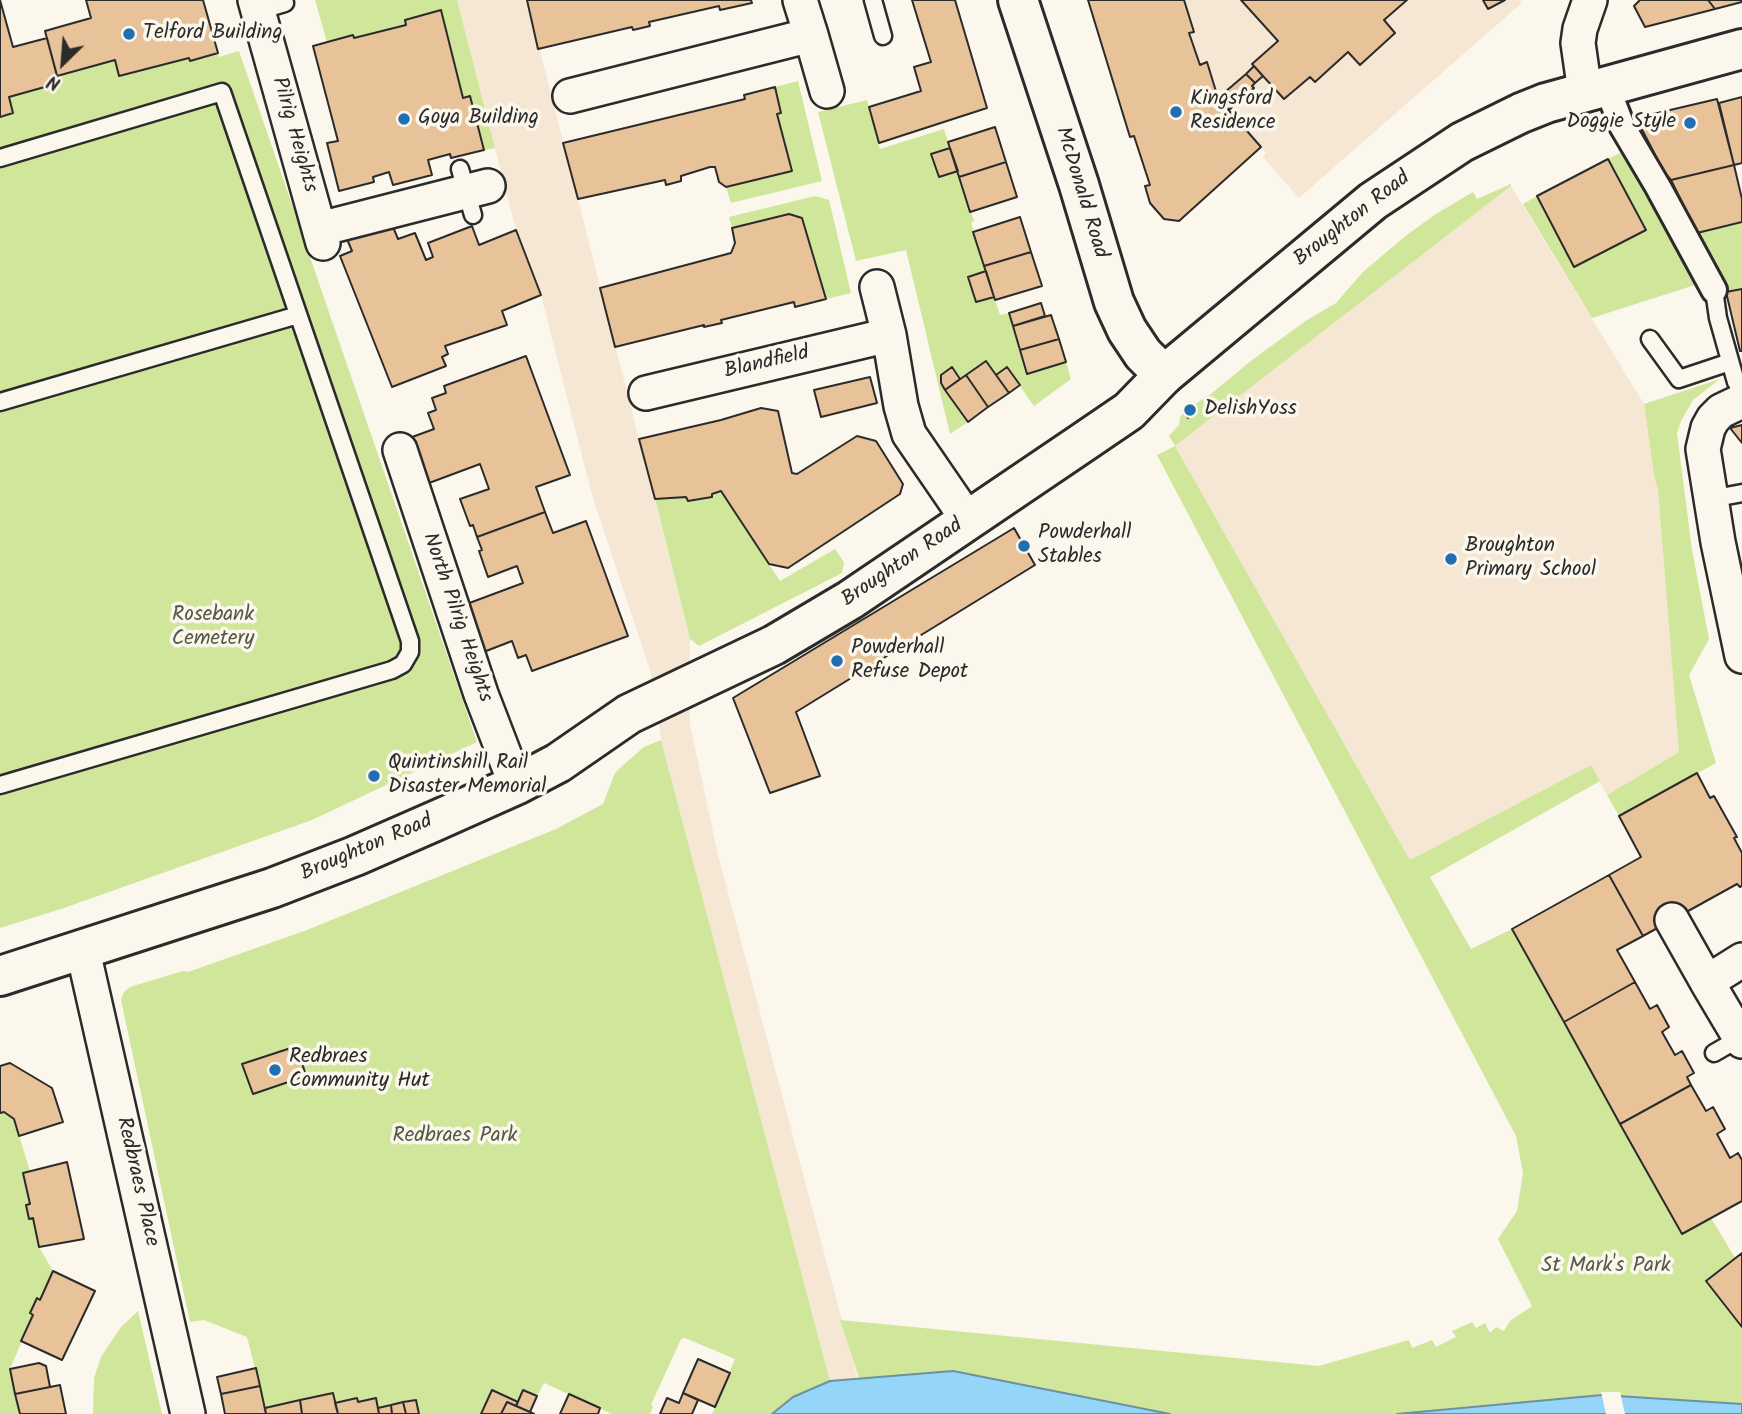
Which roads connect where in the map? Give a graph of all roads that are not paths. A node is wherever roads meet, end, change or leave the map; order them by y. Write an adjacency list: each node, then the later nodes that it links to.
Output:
1 (800, 0): 6 (street)
2 (873, 0): 7 (lane)
3 (1018, 0): 20 (main road, McDonald Road)
4 (1590, 0): 9 (street)
5 (266, 5): 13 (street, Pilrig Heights)
6 (811, 35): 10 (street); 11 (street)
7 (883, 36)
8 (1742, 49): 9 (main road, Broughton Road)
9 (1595, 88): 15 (street); 20 (main road, Broughton Road)
10 (827, 91)
11 (570, 96)
12 (0, 158): 16 (lane)
13 (472, 191)
14 (877, 287): 17 (street)
15 (1714, 290): 19 (lane)
16 (298, 315): 24 (lane); 29 (lane)
17 (889, 335): 22 (street, Blandfield); 27 (street)
18 (1650, 339): 19 (lane)
19 (1730, 362): 21 (lane)
20 (1164, 375): 27 (main road, Broughton Road)
21 (1742, 392)
22 (646, 393)
23 (1742, 401): 26 (street)
24 (0, 402)
25 (400, 450): 30 (street, North Pilrig Heights)
26 (1726, 496): 28 (street)
27 (968, 520): 30 (main road, Broughton Road)
28 (1742, 656)
29 (0, 785)
30 (516, 785): 32 (main road, Broughton Road)
31 (1672, 920): 35 (street)
32 (83, 951): 34 (main road, Broughton Road); 37 (street, Redbraes Place)
33 (1742, 960): 35 (street)
34 (0, 976)
35 (1707, 982): 36 (street)
36 (1732, 1044)
37 (188, 1414)

